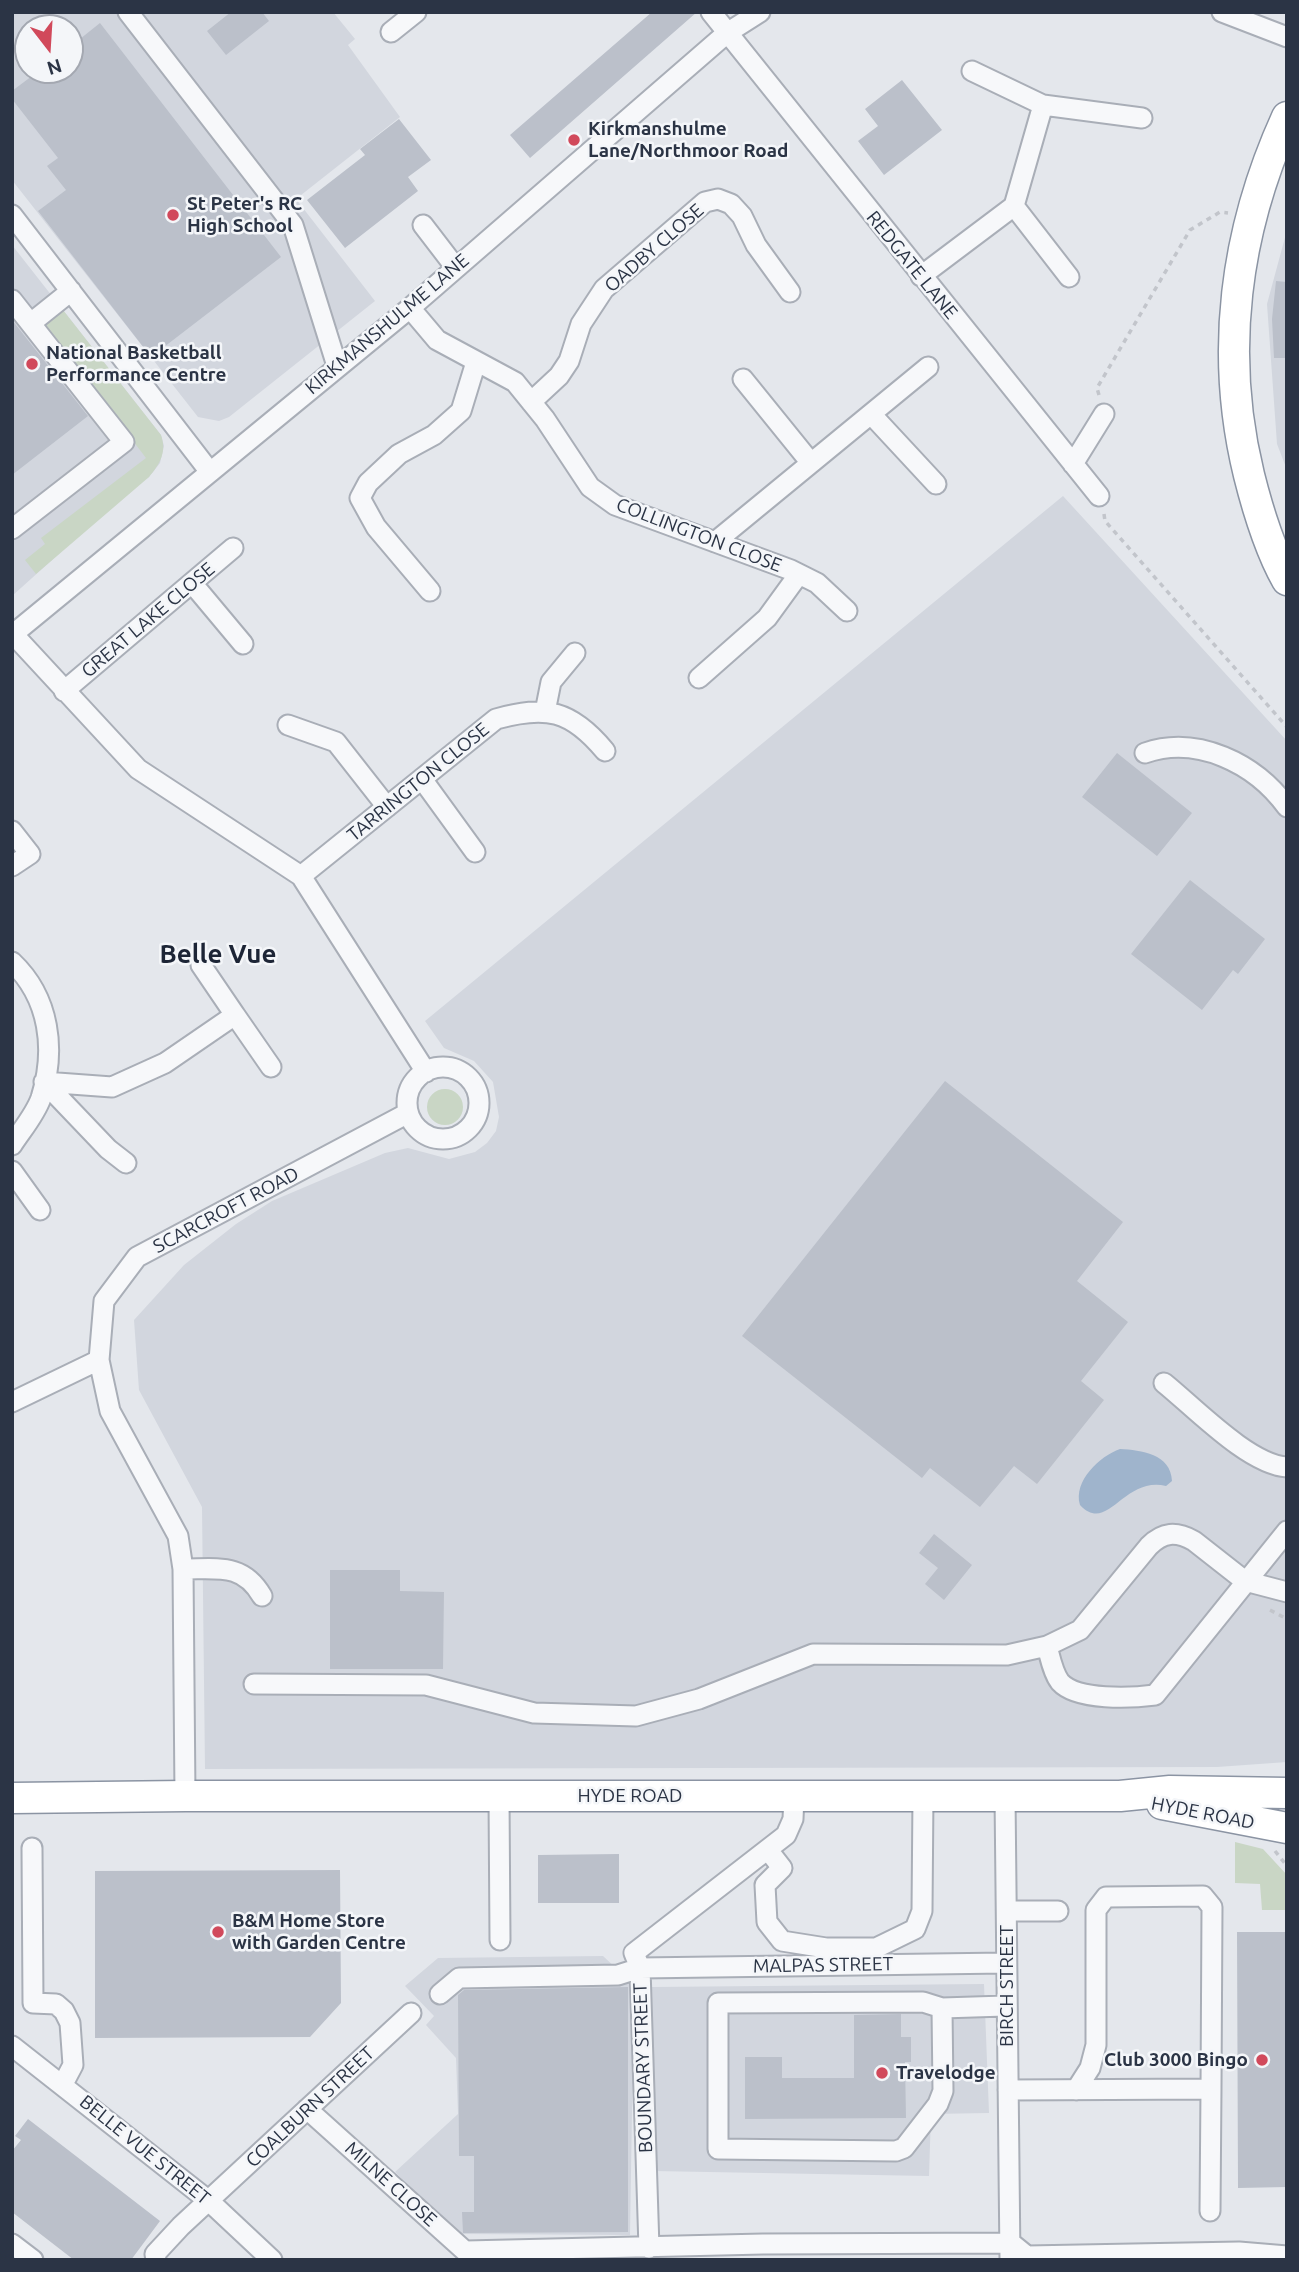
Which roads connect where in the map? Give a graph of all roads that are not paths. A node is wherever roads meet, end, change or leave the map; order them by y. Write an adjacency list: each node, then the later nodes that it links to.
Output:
1 (128, 12): 25 (street)
2 (416, 12): 6 (street)
3 (711, 12): 7 (street, REDGATE LANE)
4 (760, 12): 7 (street, KIRKMANSHULME LANE)
5 (1223, 12): 8 (street)
6 (391, 32)
7 (727, 33): 16 (street, KIRKMANSHULME LANE); 17 (street, REDGATE LANE)
8 (1287, 37)
9 (972, 71): 10 (street)
10 (1043, 105): 12 (street); 13 (street)
11 (1287, 117): 40 (highway)
12 (1142, 118)
13 (1014, 206): 17 (street); 18 (street)
14 (12, 215): 19 (street)
15 (423, 225): 16 (street)
16 (456, 268): 22 (street, KIRKMANSHULME LANE)
17 (921, 276): 32 (street, REDGATE LANE)
18 (1069, 277)
19 (71, 291): 23 (street); 33 (street)
20 (790, 292): 28 (street, OADBY CLOSE)
21 (12, 300): 23 (street)
22 (410, 308): 24 (street, COLLINGTON CLOSE); 25 (street, KIRKMANSHULME LANE)
23 (31, 323): 36 (street)
24 (476, 362): 28 (street, COLLINGTON CLOSE); 42 (street)
25 (337, 366): 33 (street, KIRKMANSHULME LANE)
26 (928, 367): 29 (street)
27 (743, 379): 31 (street)
28 (531, 402): 37 (street, COLLINGTON CLOSE)
29 (871, 414): 31 (street); 34 (street)
30 (1104, 414): 32 (street)
31 (811, 463): 37 (street)
32 (1073, 464): 35 (street, REDGATE LANE)
33 (210, 472): 44 (street, KIRKMANSHULME LANE)
34 (936, 484)
35 (1099, 496)
36 (12, 530)
37 (715, 542): 39 (street, COLLINGTON CLOSE)
38 (233, 548): 41 (street, GREAT LAKE CLOSE)
39 (799, 574): 43 (street, COLLINGTON CLOSE); 47 (street)
40 (1287, 580)
41 (192, 583): 45 (street); 48 (street, GREAT LAKE CLOSE)
42 (430, 591)
43 (847, 611)
44 (13, 634): 48 (street)
45 (243, 644)
46 (575, 653): 49 (street)
47 (699, 678)
48 (64, 691): 59 (street)
49 (545, 712): 51 (street, TARRINGTON CLOSE); 53 (street, TARRINGTON CLOSE)
50 (288, 725): 54 (street)
51 (605, 751)
52 (1145, 753): 55 (street)
53 (422, 779): 54 (street, TARRINGTON CLOSE); 57 (street)
54 (387, 807): 59 (street, TARRINGTON CLOSE)
55 (1287, 807)
56 (12, 831): 58 (street)
57 (475, 852)
58 (12, 866)
59 (301, 876): 64 (street)
60 (12, 962): 65 (street)
61 (201, 965): 62 (street)
62 (235, 1015): 63 (street); 65 (street)
63 (271, 1067)
64 (426, 1072): 66 (street); 66 (street)
65 (44, 1082): 67 (street); 68 (street)
66 (408, 1113): 71 (street, SCARCROFT ROAD)
67 (12, 1145)
68 (126, 1164)
69 (12, 1171): 70 (street)
70 (40, 1210)
71 (99, 1360): 73 (street); 76 (street, SCARCROFT ROAD)
72 (1164, 1383): 74 (street)
73 (12, 1402)
74 (1287, 1466)
75 (1287, 1531): 77 (street)
76 (183, 1569): 79 (street); 87 (street, SCARCROFT ROAD)
77 (1245, 1581): 78 (street); 80 (street); 80 (street)
78 (1287, 1592)
79 (262, 1596)
80 (1046, 1646): 81 (street)
81 (254, 1684)
82 (12, 1777): 86 (highway, HYDE ROAD)
83 (1241, 1792): 84 (highway, HYDE ROAD); 90 (highway, HYDE ROAD); 93 (highway)
84 (1287, 1793)
85 (923, 1795): 88 (highway, HYDE ROAD); 89 (highway, HYDE ROAD); 96 (street)
86 (141, 1796): 87 (highway, HYDE ROAD); 92 (highway, HYDE ROAD)
87 (185, 1796): 91 (highway, HYDE ROAD)
88 (794, 1796): 91 (highway, HYDE ROAD); 96 (street, BOUNDARY STREET)
89 (1005, 1796): 90 (highway, HYDE ROAD); 97 (street, BIRCH STREET)
90 (1120, 1796): 94 (highway, HYDE ROAD)
91 (499, 1797): 99 (street)
92 (12, 1798)
93 (1287, 1806)
94 (1278, 1836)
95 (32, 1848): 107 (street)
96 (768, 1850): 101 (street, BOUNDARY STREET)
97 (1007, 1911): 98 (street); 100 (street, BIRCH STREET)
98 (1058, 1911)
99 (500, 1940)
100 (1005, 1963): 101 (street, MALPAS STREET); 103 (street, BIRCH STREET)
101 (640, 1968): 102 (street, MALPAS STREET); 115 (street, BOUNDARY STREET)
102 (440, 1994)
103 (1005, 2006): 104 (street); 109 (street, BIRCH STREET)
104 (942, 2008): 104 (street)
105 (411, 2013): 111 (street, COALBURN STREET)
106 (12, 2046): 107 (street, BELLE VUE STREET)
107 (63, 2084): 112 (street, BELLE VUE STREET)
108 (1211, 2089): 110 (street); 110 (street); 113 (street)
109 (1008, 2090): 110 (street); 116 (street, BIRCH STREET)
110 (1076, 2090)
111 (307, 2109): 112 (street, COALBURN STREET); 118 (street, MILNE CLOSE)
112 (209, 2201): 122 (street, COALBURN STREET); 123 (street, BELLE VUE STREET)
113 (1210, 2211)
114 (12, 2244): 121 (street)
115 (649, 2248): 117 (street); 118 (street)
116 (1010, 2251): 117 (street); 119 (street)
117 (763, 2252)
118 (470, 2255)
119 (1151, 2256): 120 (street)
120 (1287, 2256)
121 (33, 2260)
122 (156, 2260)
123 (272, 2260)

